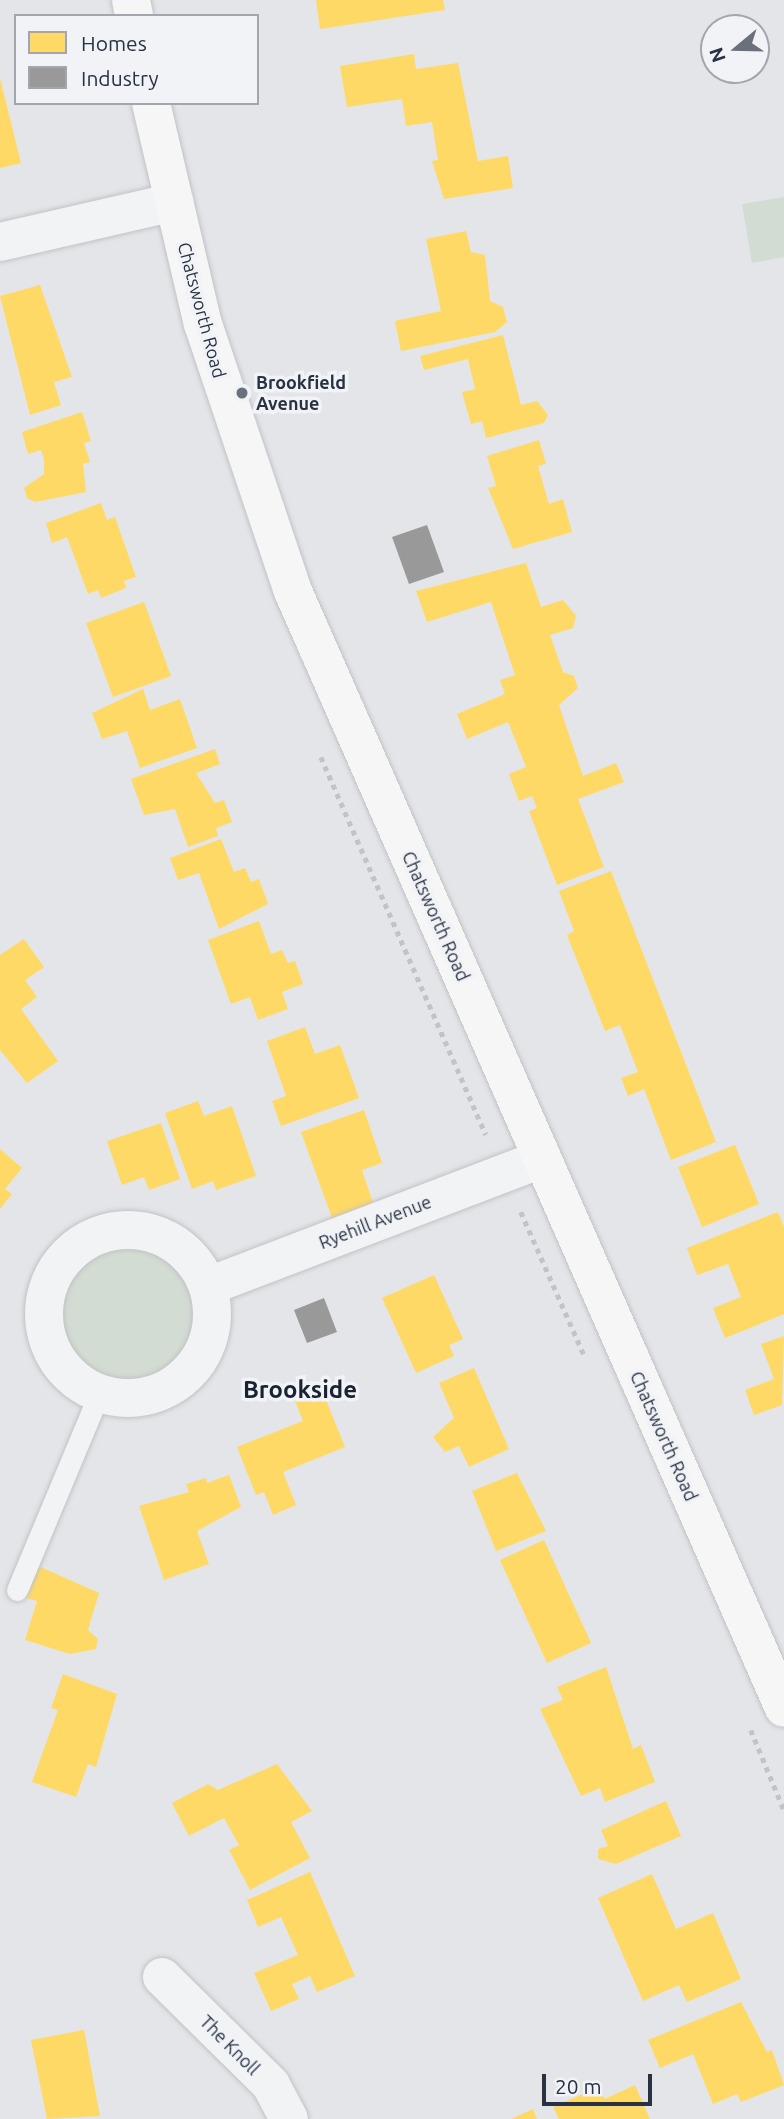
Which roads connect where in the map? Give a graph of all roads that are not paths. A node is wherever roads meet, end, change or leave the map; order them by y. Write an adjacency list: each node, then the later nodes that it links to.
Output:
1 (151, 105): 2 (highway, Chatsworth Road)
2 (174, 202): 3 (street); 4 (highway, Chatsworth Road)
3 (0, 242)
4 (541, 1159): 5 (street, Ryehill Avenue); 8 (highway, Chatsworth Road)
5 (209, 1286): 6 (street); 6 (street)
6 (99, 1394): 7 (lane)
7 (17, 1590)
8 (784, 1708)
9 (162, 1977): 10 (street, The Knoll)
10 (289, 2119)

